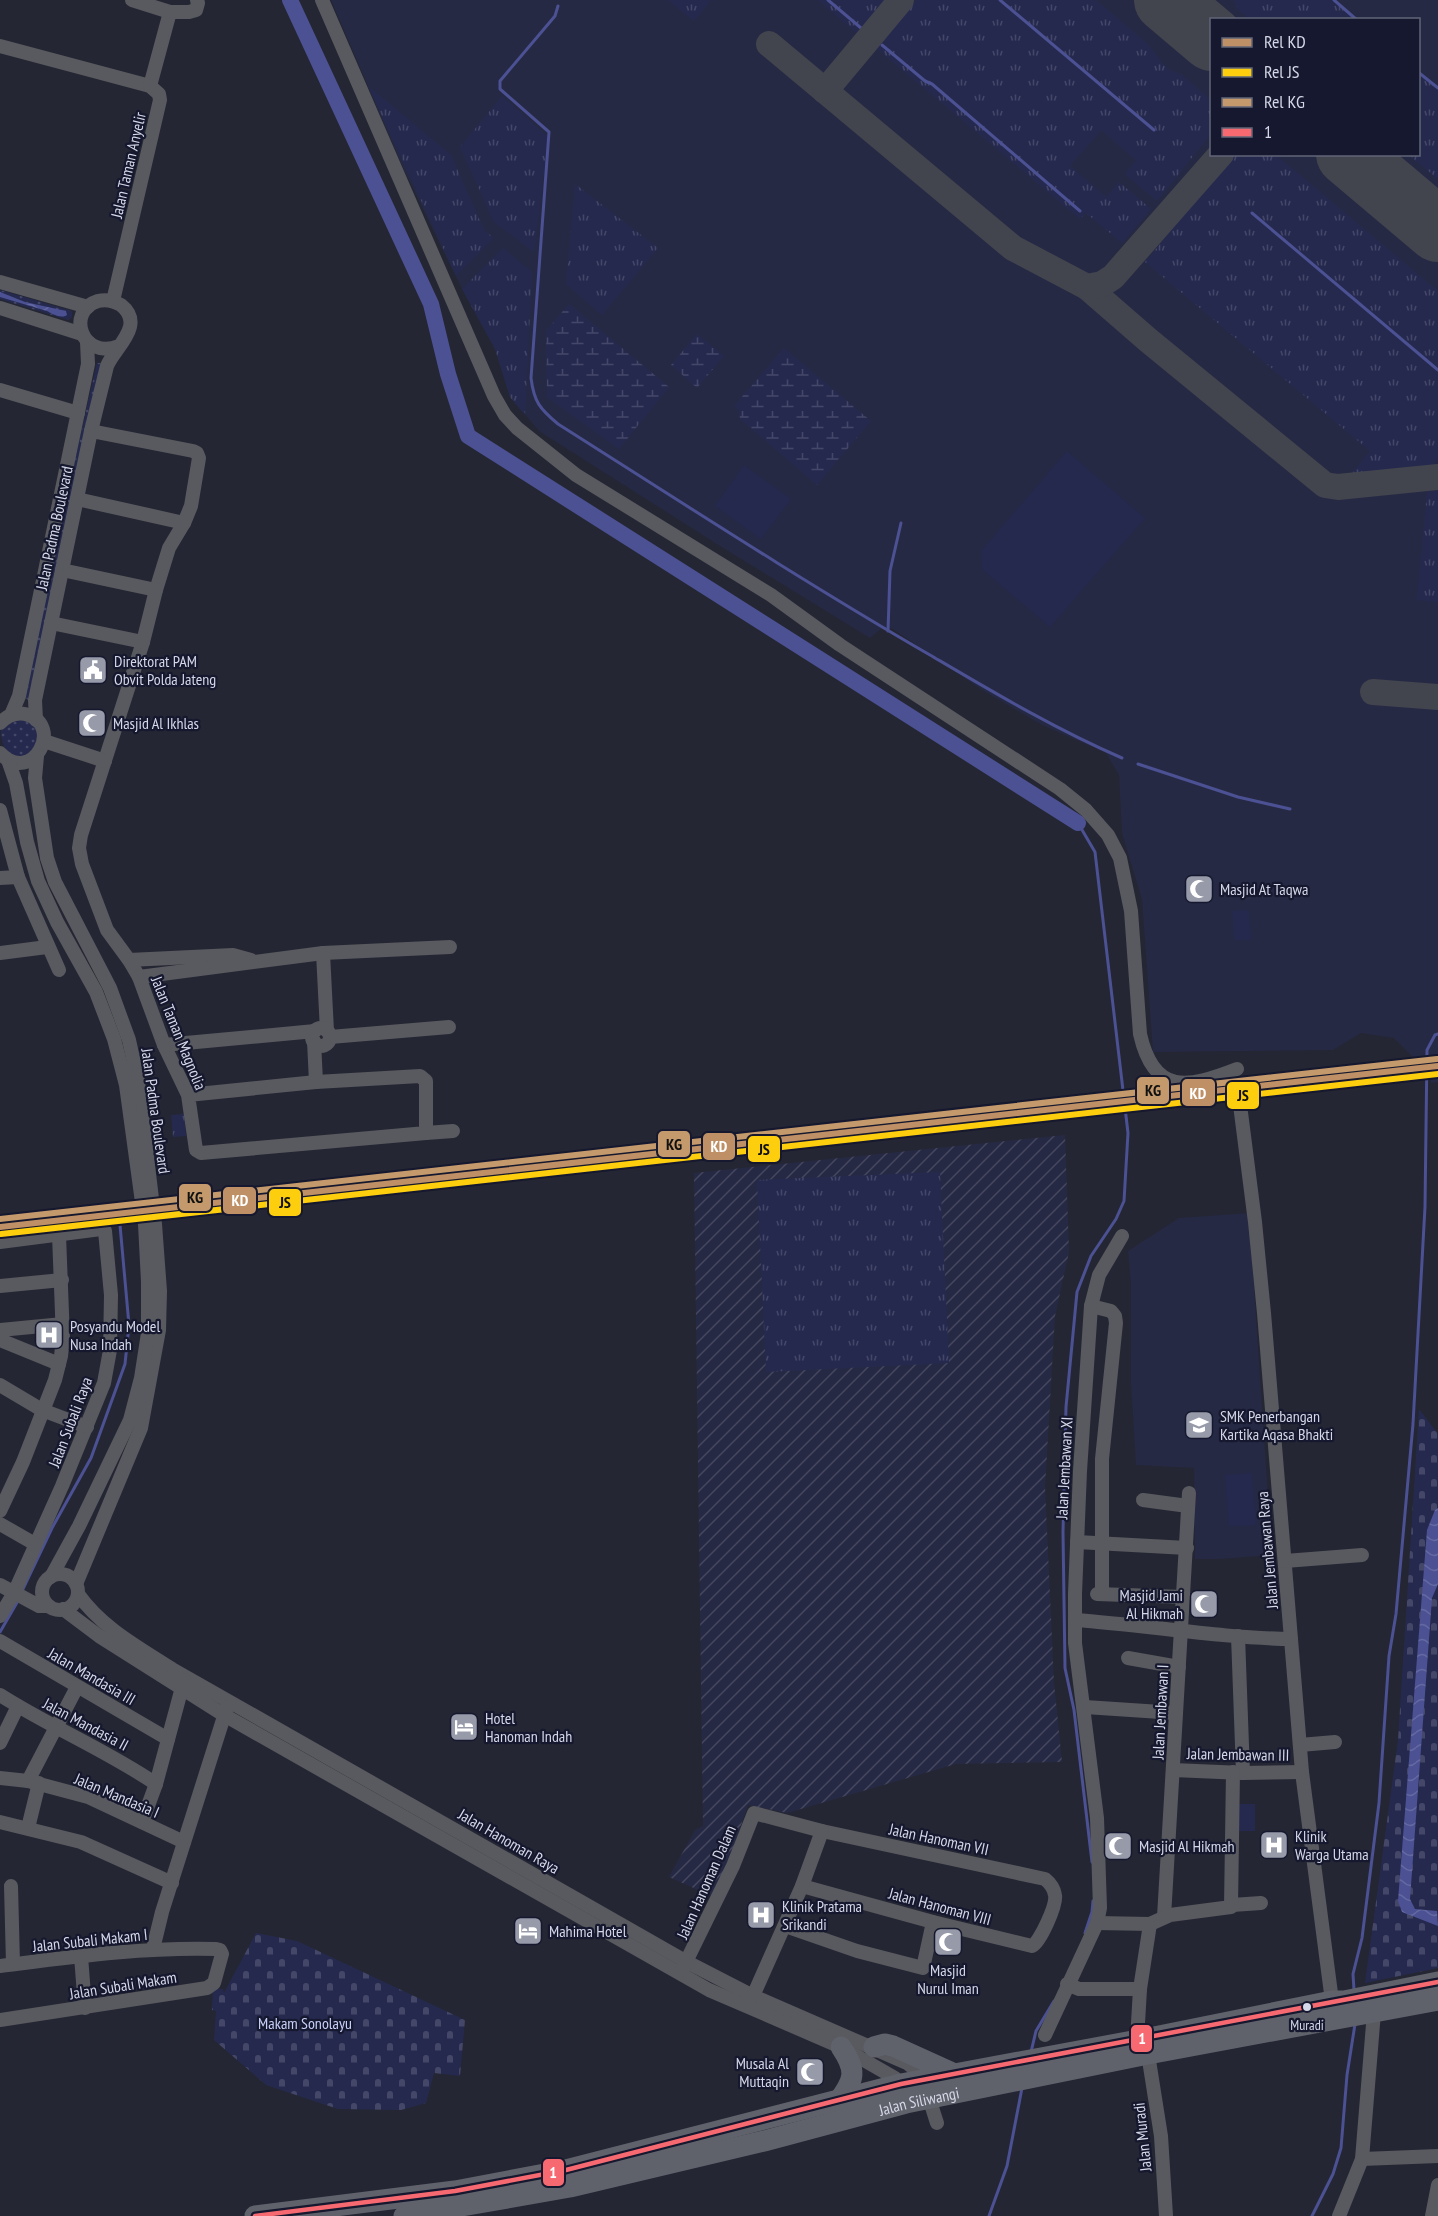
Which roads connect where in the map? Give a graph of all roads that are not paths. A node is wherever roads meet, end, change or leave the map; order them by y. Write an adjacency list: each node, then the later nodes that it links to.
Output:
1 (132, 0): 4 (street)
2 (197, 0): 4 (street)
3 (322, 0): 42 (street)
4 (170, 12): 6 (street)
5 (0, 46): 6 (street)
6 (150, 86): 8 (street, Jalan Taman Anyelir)
7 (0, 282): 9 (street)
8 (113, 301): 9 (street); 12 (street)
9 (88, 306): 11 (street)
10 (0, 308): 11 (street)
11 (85, 338): 12 (street); 14 (street, Jalan Padma Boulevard)
12 (119, 346): 15 (street, Jalan Padma Boulevard)
13 (0, 390): 14 (street)
14 (78, 413): 22 (street, Jalan Padma Boulevard)
15 (92, 431): 16 (street, Jalan Padma Boulevard); 17 (street, Jalan Taman Magnolia)
16 (77, 499): 17 (street); 18 (street, Jalan Padma Boulevard)
17 (184, 523): 19 (street, Jalan Taman Magnolia)
18 (62, 570): 19 (street); 20 (street, Jalan Padma Boulevard)
19 (156, 590): 21 (street, Jalan Taman Magnolia)
20 (51, 623): 21 (street); 23 (street, Jalan Padma Boulevard)
21 (143, 642): 27 (street, Jalan Taman Magnolia)
22 (5, 719): 23 (street)
23 (36, 720): 24 (street)
24 (44, 741): 26 (street); 27 (street)
25 (4, 756): 26 (street); 48 (street, Jalan Padma Boulevard)
26 (37, 756): 48 (street, Jalan Padma Boulevard)
27 (105, 761): 35 (street, Jalan Taman Magnolia)
28 (1, 812): 29 (street)
29 (18, 877): 30 (street); 31 (street)
30 (0, 878)
31 (47, 947): 33 (street); 37 (street)
32 (450, 947): 34 (street)
33 (0, 953)
34 (323, 953): 36 (street); 40 (street)
35 (129, 960): 36 (street); 38 (street, Jalan Taman Magnolia)
36 (256, 962): 38 (street)
37 (59, 970)
38 (139, 977): 41 (street, Jalan Taman Magnolia)
39 (449, 1026): 40 (street)
40 (322, 1035): 41 (street); 43 (street)
41 (164, 1045): 44 (street, Jalan Taman Magnolia)
42 (1237, 1069)
43 (316, 1082): 44 (street); 47 (street)
44 (188, 1095): 47 (street, Jalan Taman Magnolia)
45 (1239, 1097): 73 (street, Jalan Jembawan Raya)
46 (453, 1131): 47 (street)
47 (426, 1133)
48 (145, 1194): 49 (street, Jalan Padma Boulevard)
49 (150, 1224): 66 (street, Jalan Padma Boulevard); 67 (street, Jalan Padma Boulevard)
50 (59, 1235): 52 (street); 53 (street); 62 (street, Jalan Subali Raya)
51 (1122, 1236): 55 (street, Jalan Jembawan XI)
52 (0, 1242)
53 (62, 1280): 54 (street); 56 (street)
54 (0, 1286)
55 (1091, 1306): 68 (street, Jalan Jembawan XI); 69 (street)
56 (63, 1324): 57 (street); 59 (street)
57 (0, 1330)
58 (0, 1340): 59 (street)
59 (59, 1364): 61 (street)
60 (1, 1388): 61 (street)
61 (42, 1410): 62 (street); 64 (street)
62 (87, 1427): 70 (street, Jalan Subali Raya)
63 (1143, 1500): 71 (street, Jalan Jembawan I)
64 (0, 1511)
65 (0, 1524): 70 (street)
66 (80, 1526): 67 (street); 74 (street, Jalan Padma Boulevard)
67 (96, 1532): 76 (street, Jalan Padma Boulevard)
68 (1077, 1542): 69 (street); 83 (street, Jalan Jembawan XI)
69 (1101, 1542): 71 (street); 79 (street)
70 (35, 1544): 78 (street, Jalan Subali Raya)
71 (1187, 1548): 79 (street, Jalan Jembawan I)
72 (1362, 1555): 73 (street)
73 (1285, 1561): 86 (street, Jalan Jembawan Raya)
74 (51, 1576): 76 (street); 77 (street)
75 (0, 1585): 78 (street)
76 (77, 1589): 81 (street); 90 (street, Jalan Hanoman Raya)
77 (42, 1592): 78 (street); 80 (street)
78 (22, 1597): 80 (street); 82 (street, Jalan Subali Raya)
79 (1183, 1597): 84 (street, Jalan Jembawan I)
80 (49, 1606): 81 (street)
81 (63, 1609): 90 (street, Jalan Hanoman Raya)
82 (0, 1616)
83 (1076, 1620): 84 (street); 95 (street, Jalan Jembawan XI)
84 (1180, 1629): 85 (street); 89 (street, Jalan Jembawan I)
85 (1238, 1636): 86 (street); 104 (street)
86 (1291, 1639): 102 (street, Jalan Jembawan Raya)
87 (0, 1642): 91 (street, Jalan Mandasia III)
88 (1128, 1658): 89 (street)
89 (1179, 1667): 96 (street, Jalan Jembawan I)
90 (183, 1682): 93 (street, Jalan Hanoman Raya); 97 (street, Jalan Hanoman Raya); 99 (street)
91 (77, 1687): 98 (street); 99 (street, Jalan Mandasia III)
92 (0, 1695): 94 (street, Jalan Mandasia II)
93 (228, 1701): 97 (street); 129 (street, Jalan Hanoman Raya)
94 (18, 1706): 98 (street, Jalan Mandasia II); 101 (street)
95 (1085, 1707): 96 (street); 121 (street)
96 (1176, 1713): 103 (street, Jalan Jembawan I)
97 (224, 1715): 113 (street); 129 (street, Jalan Hanoman Raya)
98 (56, 1726): 107 (street); 108 (street, Jalan Mandasia II)
99 (168, 1739): 108 (street)
100 (1335, 1742): 102 (street)
101 (0, 1743)
102 (1300, 1745): 105 (street, Jalan Jembawan Raya)
103 (1173, 1770): 104 (street, Jalan Jembawan III); 119 (street, Jalan Jembawan I)
104 (1238, 1772): 105 (street, Jalan Jembawan III); 118 (street)
105 (1302, 1772): 135 (street, Jalan Jembawan Raya)
106 (0, 1778): 107 (street, Jalan Mandasia I)
107 (34, 1782): 110 (street, Jalan Mandasia I); 111 (street)
108 (156, 1784): 110 (street)
109 (0, 1822): 111 (street)
110 (142, 1822): 113 (street, Jalan Mandasia I)
111 (28, 1827): 114 (street)
112 (822, 1831): 116 (street); 124 (street, Jalan Hanoman VII); 129 (street, Jalan Hanoman Dalam)
113 (184, 1842): 114 (street)
114 (172, 1883): 125 (street)
115 (11, 1886): 128 (street)
116 (802, 1886): 120 (street, Jalan Hanoman VIII); 123 (street)
117 (1261, 1903): 118 (street)
118 (1232, 1906): 119 (street)
119 (1164, 1917): 122 (street)
120 (933, 1922): 123 (street); 124 (street, Jalan Hanoman VIII)
121 (1097, 1923): 122 (street); 131 (street)
122 (1150, 1924): 132 (street)
123 (785, 1926): 133 (street)
124 (1035, 1945)
125 (153, 1949): 126 (street, Jalan Subali Makam I); 127 (street, Jalan Subali Makam I)
126 (220, 1950): 136 (street, Jalan Subali Makam)
127 (81, 1956): 128 (street, Jalan Subali Makam I); 136 (street)
128 (7, 1965)
129 (684, 1968): 133 (street, Jalan Hanoman Raya); 139 (street, Jalan Hanoman Raya)
130 (1438, 1982): 135 (highway, Jalan Siliwangi)
131 (1067, 1984): 132 (street); 138 (street)
132 (1140, 1989): 140 (street)
133 (753, 1996): 141 (street, Jalan Hanoman Raya)
134 (1438, 2000): 135 (highway, Jalan Siliwangi)
135 (1353, 2007): 140 (highway, Jalan Siliwangi); 149 (street, Jalan Jembawan Raya)
136 (86, 2008): 137 (street, Jalan Subali Makam)
137 (0, 2020)
138 (1045, 2035)
139 (841, 2047): 145 (street, Jalan Hanoman Raya); 146 (highway)
140 (1142, 2047): 142 (highway, Jalan Siliwangi); 154 (street, Jalan Muradi)
141 (874, 2048): 143 (highway); 144 (street, Jalan Hanoman Raya)
142 (1010, 2074): 143 (highway, Jalan Siliwangi); 144 (highway, Jalan Siliwangi)
143 (957, 2075): 144 (highway, Jalan Siliwangi)
144 (926, 2090): 145 (highway, Jalan Siliwangi); 147 (street)
145 (904, 2094): 146 (highway, Jalan Siliwangi); 151 (highway, Jalan Siliwangi)
146 (838, 2102): 152 (highway, Jalan Siliwangi)
147 (937, 2123)
148 (1438, 2156): 149 (street)
149 (1362, 2158): 155 (street, Jalan Jembawan Raya)
150 (1438, 2185): 156 (street)
151 (430, 2214): 153 (highway, Jalan Siliwangi)
152 (255, 2216)
153 (404, 2216)
154 (1166, 2216)
155 (1339, 2216)
156 (1432, 2216)

